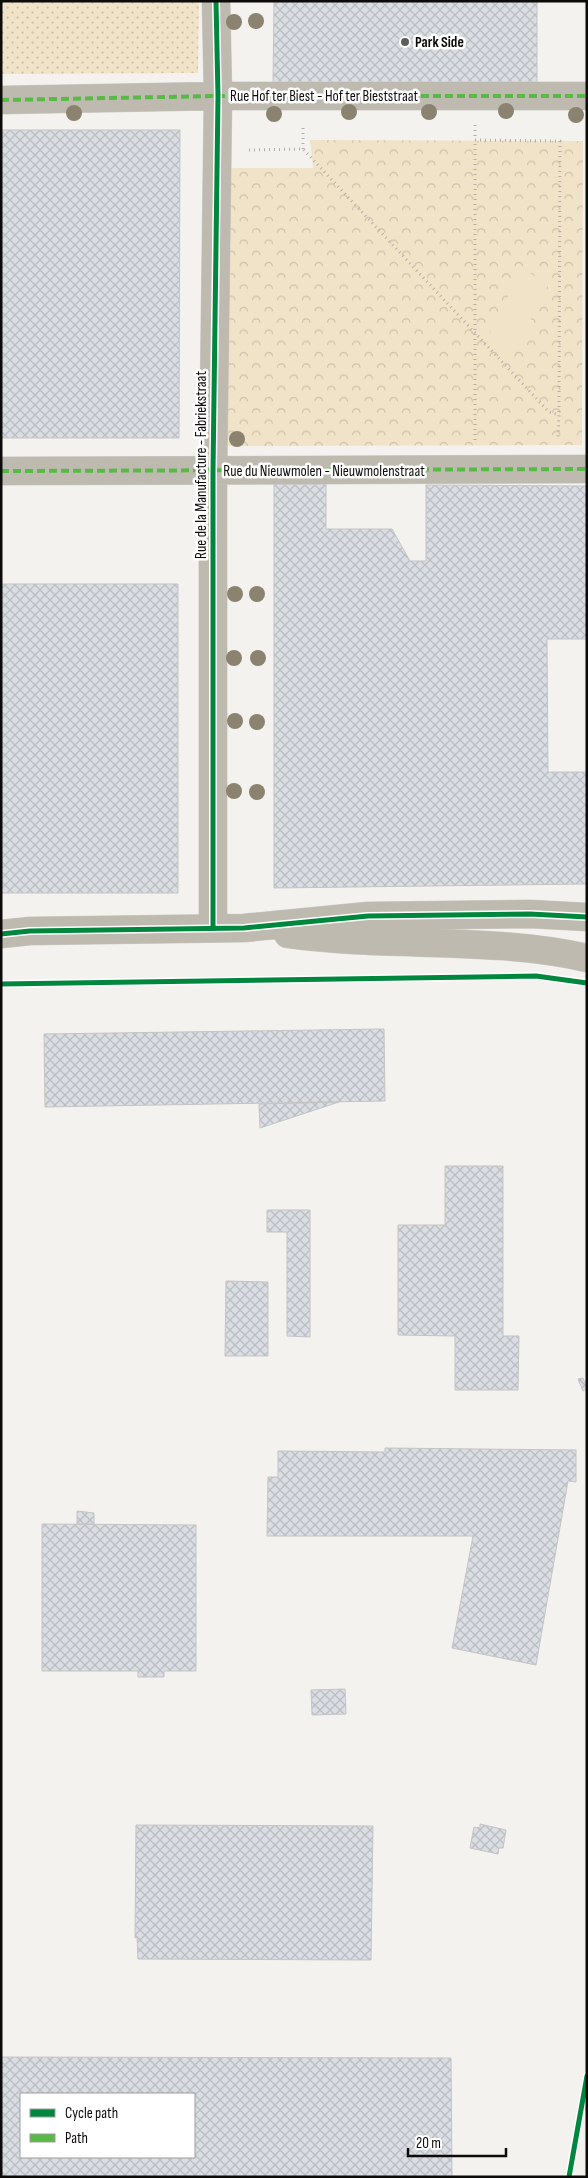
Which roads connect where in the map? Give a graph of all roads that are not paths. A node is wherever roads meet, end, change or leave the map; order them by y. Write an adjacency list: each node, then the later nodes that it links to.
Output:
1 (216, 1): 2 (street, Rue de la Manufacture - Fabriekstraat)
2 (218, 96): 3 (street, Rue Hof ter Biest - Hof ter Bieststraat); 4 (street, Rue Hof ter Biest - Hof ter Bieststraat); 7 (street, Rue de la Manufacture - Fabriekstraat)
3 (587, 96)
4 (1, 100)
5 (587, 469): 7 (street, Rue du Nieuwmolen - Nieuwmolenstraat)
6 (1, 471): 7 (street, Rue du Nieuwmolen - Nieuwmolenstraat)
7 (213, 472): 9 (street, Rue de la Manufacture - Fabriekstraat)
8 (576, 916): 10 (street); 12 (street)
9 (213, 928): 10 (street); 11 (street)
10 (244, 928): 12 (street)
11 (1, 934)
12 (516, 947): 13 (street)
13 (587, 958)

